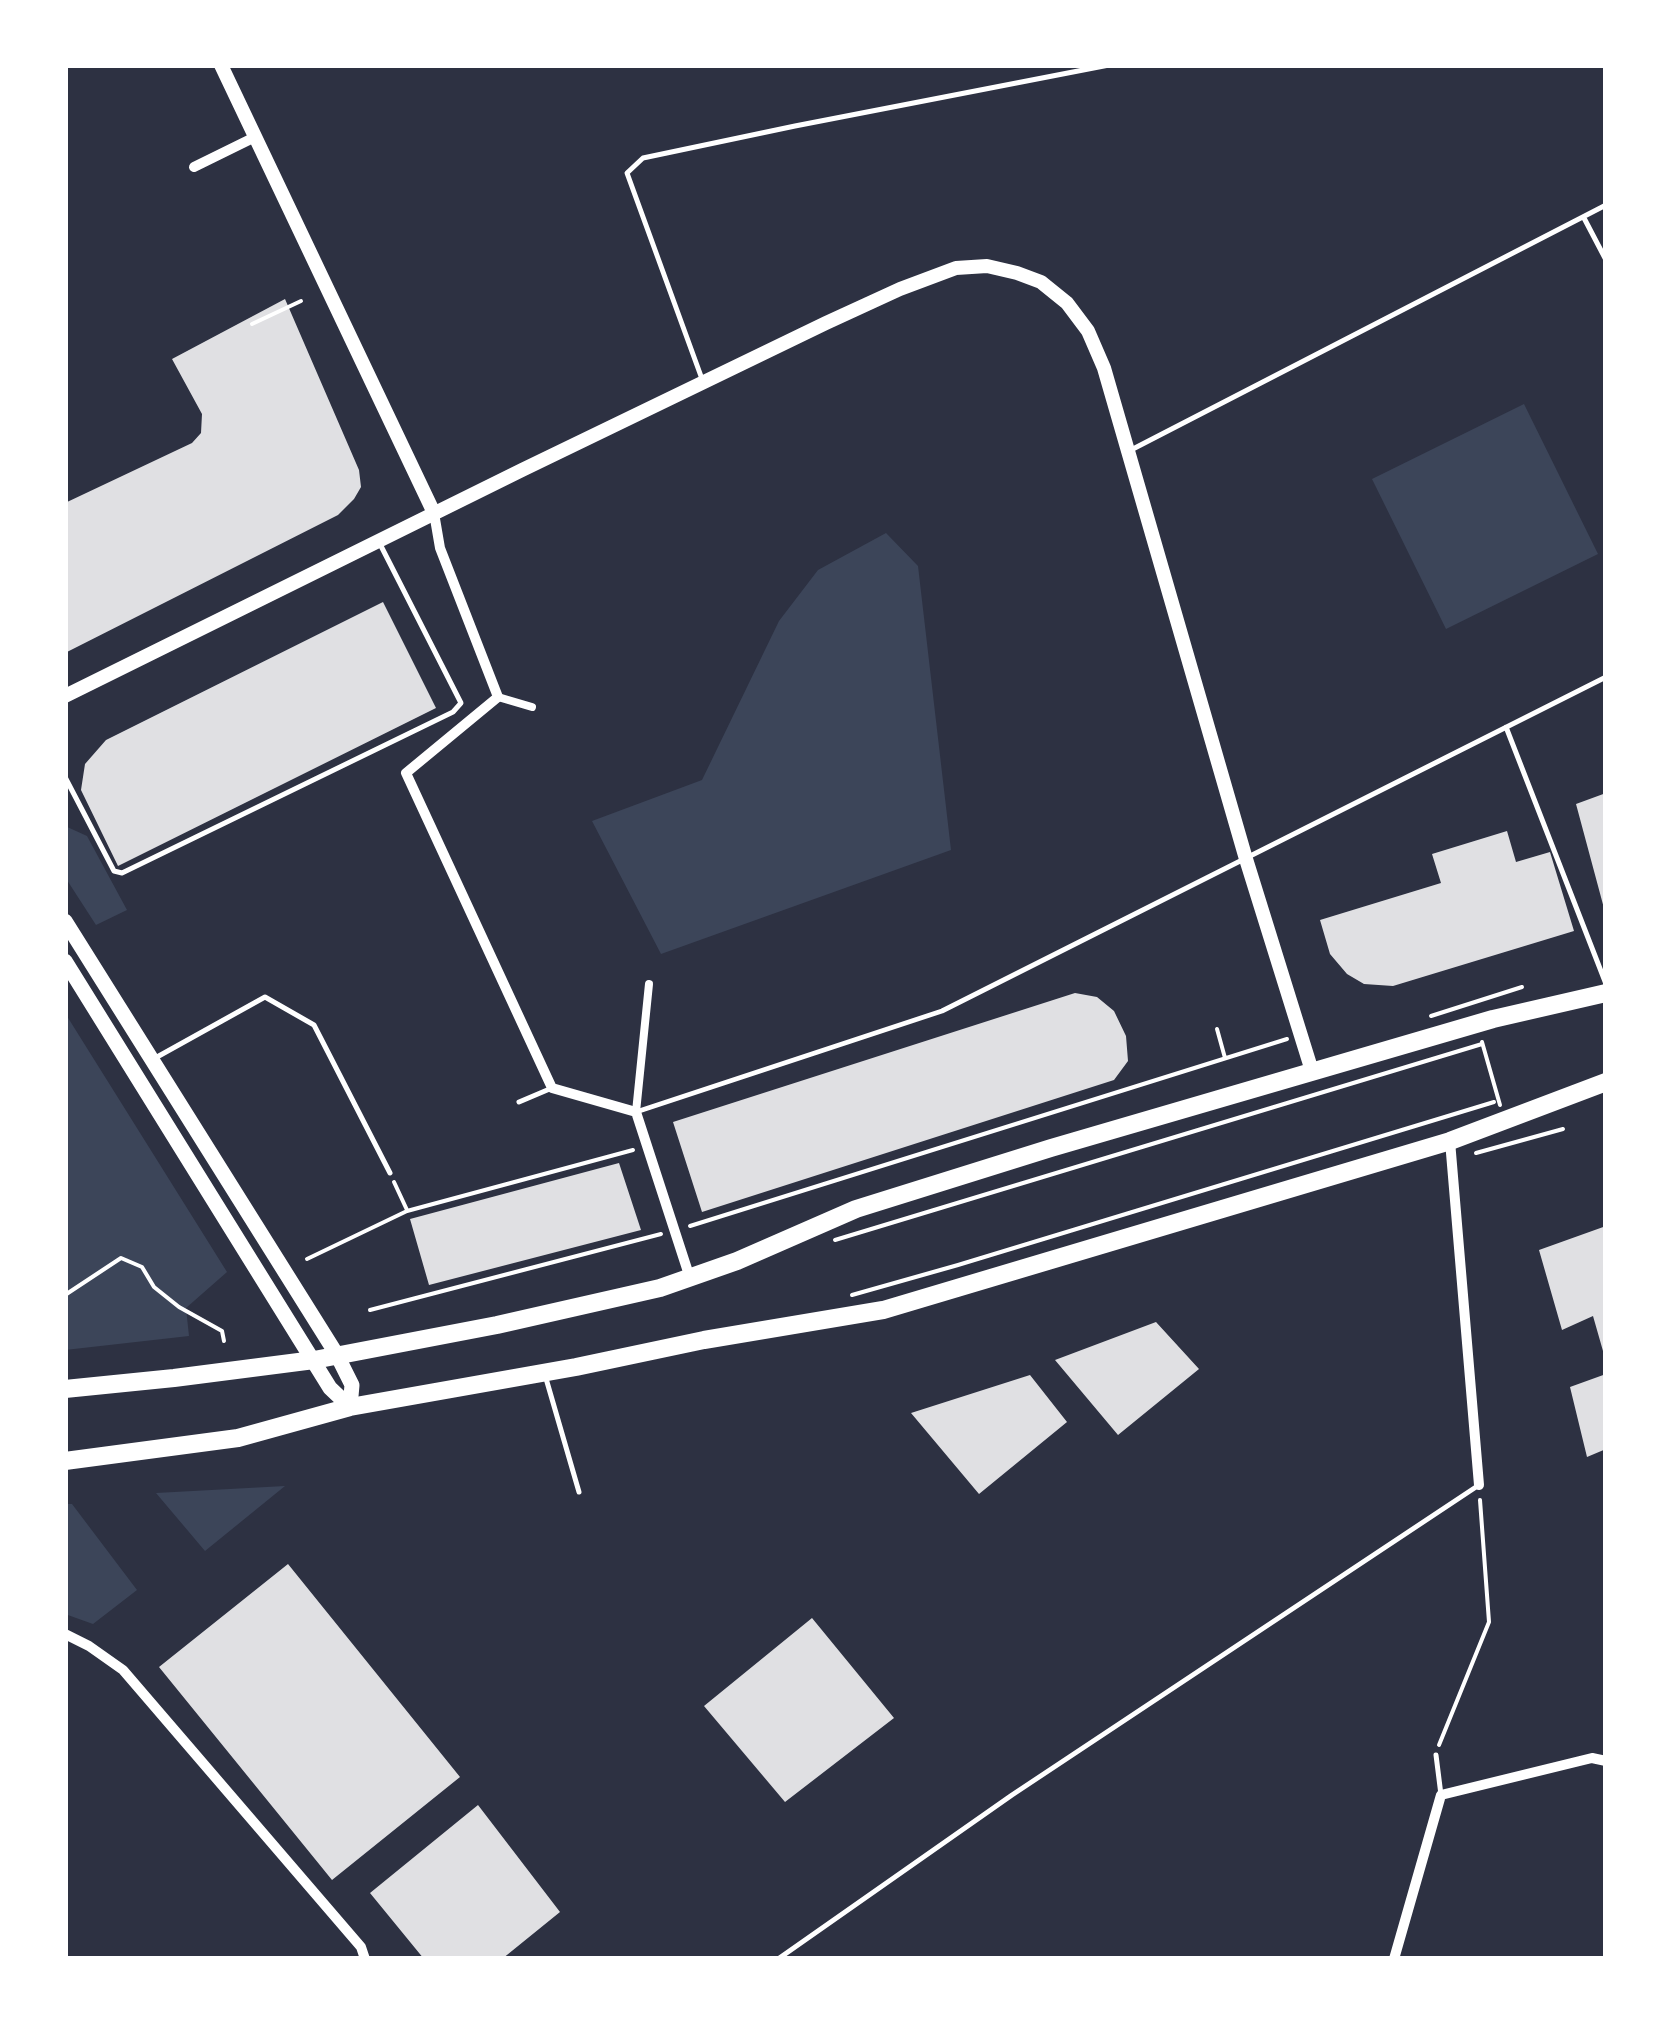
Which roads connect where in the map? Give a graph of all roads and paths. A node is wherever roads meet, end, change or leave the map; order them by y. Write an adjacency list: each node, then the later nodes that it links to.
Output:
1 (221, 65): 3 (street)
2 (1109, 65): 10 (lane)
3 (256, 137): 4 (street); 12 (street)
4 (194, 167)
5 (1606, 205): 6 (lane)
6 (1584, 216): 7 (lane); 11 (lane)
7 (1606, 260)
8 (301, 301): 9 (path)
9 (252, 324)
10 (703, 382): 11 (street); 12 (street)
11 (1129, 451): 20 (street)
12 (434, 514): 13 (street); 16 (street)
13 (379, 542): 15 (street); 19 (lane)
14 (1606, 677): 18 (lane)
15 (65, 696)
16 (498, 697): 17 (street); 38 (street)
17 (532, 708)
18 (1506, 727): 20 (lane); 24 (lane)
19 (65, 777)
20 (1246, 859): 32 (street); 42 (lane)
21 (65, 922): 35 (main road)
22 (65, 961): 60 (main road)
23 (649, 984): 42 (street)
24 (1606, 984)
25 (1522, 987): 27 (path)
26 (1606, 993): 36 (highway)
27 (1471, 1003): 28 (path); 29 (path)
28 (1475, 1017)
29 (1420, 1020)
30 (1216, 1029): 34 (path)
31 (1478, 1030): 33 (path)
32 (1301, 1034): 34 (path); 36 (street)
33 (1482, 1044): 39 (path); 52 (path)
34 (1226, 1058): 51 (path)
35 (152, 1060): 49 (lane); 59 (main road)
36 (1312, 1071): 54 (highway)
37 (1602, 1085): 45 (highway)
38 (552, 1088): 40 (lane); 42 (street)
39 (1499, 1101): 41 (path); 56 (path)
40 (518, 1102)
41 (1503, 1115)
42 (638, 1117): 47 (street)
43 (1508, 1129): 46 (path)
44 (1563, 1129): 46 (path)
45 (1450, 1142): 61 (highway); 65 (street)
46 (1512, 1143): 48 (path)
47 (647, 1146): 50 (path); 51 (street)
48 (1478, 1152)
49 (390, 1173): 50 (path)
50 (408, 1212): 53 (path)
51 (675, 1230): 54 (street); 57 (path)
52 (835, 1240)
53 (306, 1259)
54 (690, 1278): 59 (highway)
55 (65, 1295): 58 (path)
56 (851, 1295)
57 (370, 1310)
58 (224, 1341)
59 (337, 1355): 60 (highway); 63 (main road)
60 (314, 1360): 62 (highway); 63 (main road)
61 (544, 1372): 63 (highway); 66 (lane)
62 (65, 1389)
63 (350, 1407): 64 (highway)
64 (65, 1461)
65 (1479, 1485): 68 (path); 72 (lane)
66 (579, 1492)
67 (65, 1634): 71 (street)
68 (1436, 1755): 70 (lane)
69 (1606, 1761): 70 (street)
70 (1442, 1795): 73 (street)
71 (365, 1959)
72 (778, 1959)
73 (1394, 1959)

